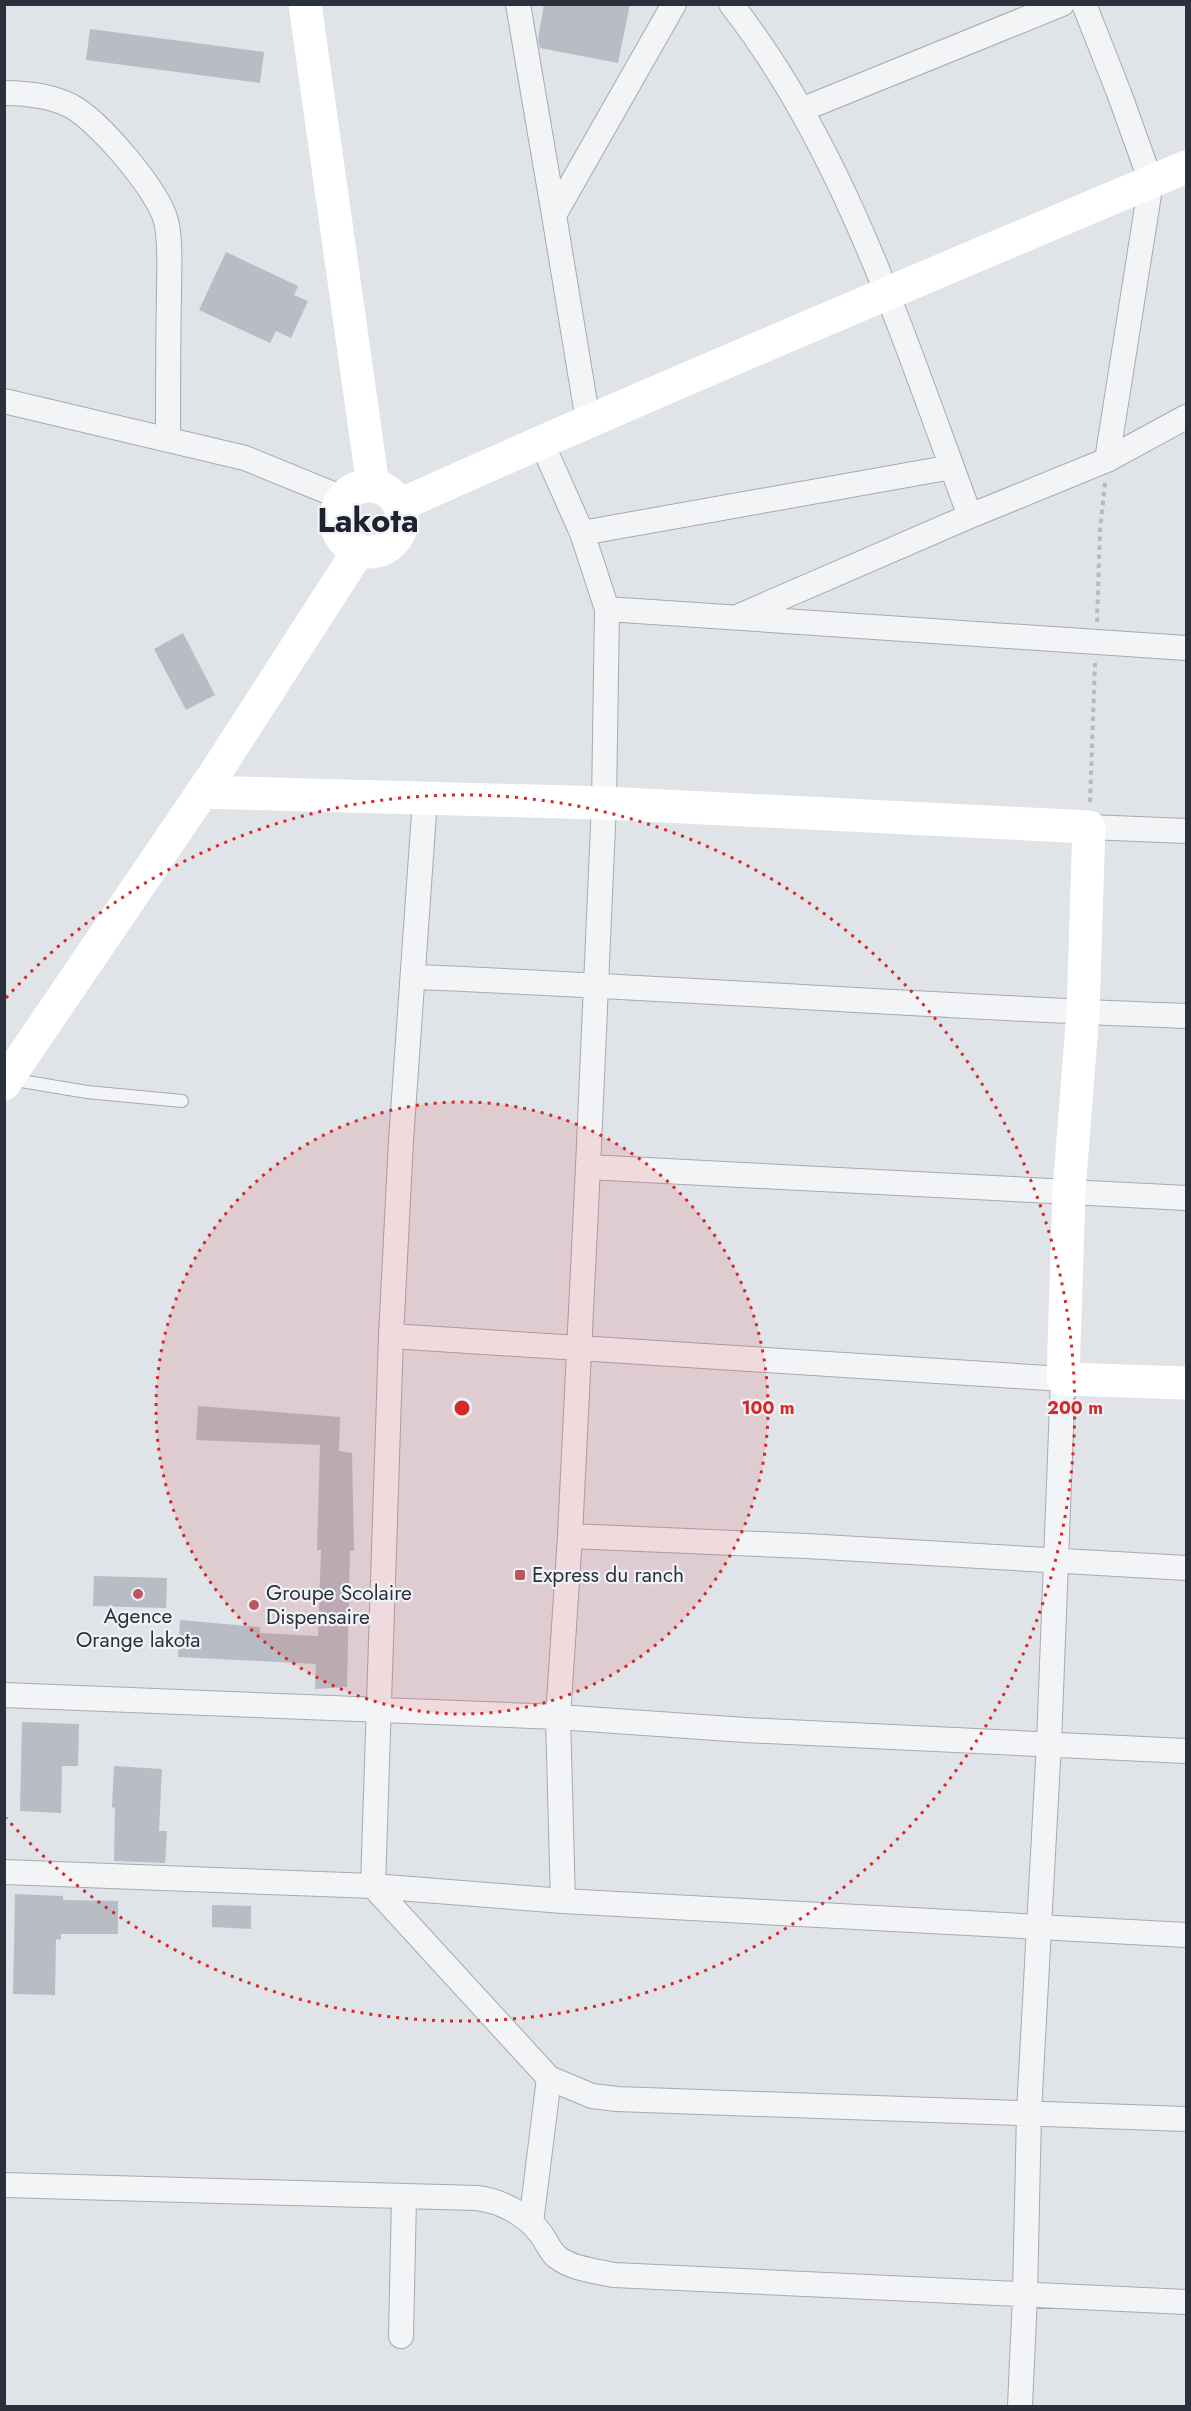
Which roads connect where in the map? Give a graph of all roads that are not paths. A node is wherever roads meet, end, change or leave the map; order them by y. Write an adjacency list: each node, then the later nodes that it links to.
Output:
1 (305, 4): 20 (main road)
2 (518, 4): 11 (street)
3 (674, 4): 11 (street)
4 (731, 4): 8 (street)
5 (1062, 4): 8 (street)
6 (1084, 4): 10 (street)
7 (4, 93): 16 (street)
8 (801, 110): 12 (street)
9 (1186, 167): 10 (main road)
10 (1151, 182): 12 (main road); 18 (street)
11 (554, 215): 15 (street)
12 (888, 292): 15 (main road); 19 (street)
13 (4, 401): 16 (street)
14 (1186, 417): 18 (street)
15 (588, 421): 17 (main road)
16 (168, 440): 21 (street)
17 (541, 441): 22 (main road); 24 (street)
18 (1107, 460): 23 (street)
19 (952, 467): 23 (street); 24 (street)
20 (373, 486): 21 (main road); 22 (main road)
21 (343, 498): 25 (main road)
22 (400, 505): 25 (main road)
23 (970, 516): 27 (street)
24 (582, 533): 26 (street)
25 (359, 550): 29 (main road)
26 (608, 609): 27 (street); 31 (street)
27 (733, 619): 28 (street)
28 (1186, 648)
29 (202, 792): 30 (main road); 38 (main road)
30 (425, 799): 31 (main road); 34 (street)
31 (604, 803): 32 (main road); 35 (street)
32 (1089, 827): 33 (street); 36 (main road)
33 (1186, 831)
34 (414, 977): 35 (street); 43 (street)
35 (595, 984): 36 (street); 40 (street)
36 (1083, 1012): 37 (street); 41 (main road)
37 (1186, 1016)
38 (6, 1081): 39 (lane)
39 (182, 1101)
40 (588, 1167): 41 (street); 44 (street)
41 (1069, 1191): 42 (street); 45 (main road)
42 (1186, 1198)
43 (391, 1336): 44 (street); 51 (street)
44 (578, 1347): 45 (street); 47 (street)
45 (1063, 1379): 46 (main road); 48 (street)
46 (1186, 1383)
47 (570, 1536): 48 (street); 52 (street)
48 (1056, 1560): 49 (street); 53 (street)
49 (1186, 1568)
50 (4, 1695): 51 (street)
51 (378, 1710): 52 (street); 56 (street)
52 (558, 1717): 53 (street); 57 (street)
53 (1049, 1743): 54 (street); 58 (street)
54 (1186, 1751)
55 (4, 1872): 56 (street)
56 (373, 1886): 57 (street); 60 (street)
57 (563, 1901): 58 (street)
58 (1039, 1926): 59 (street); 61 (street)
59 (1186, 1935)
60 (549, 2078): 61 (street); 65 (street)
61 (1029, 2112): 62 (street); 66 (street)
62 (1186, 2119)
63 (4, 2185): 64 (street)
64 (404, 2197): 65 (street); 68 (street)
65 (531, 2223): 66 (street)
66 (1025, 2295): 67 (street); 69 (street)
67 (1186, 2302)
68 (401, 2336)
69 (1020, 2406)

